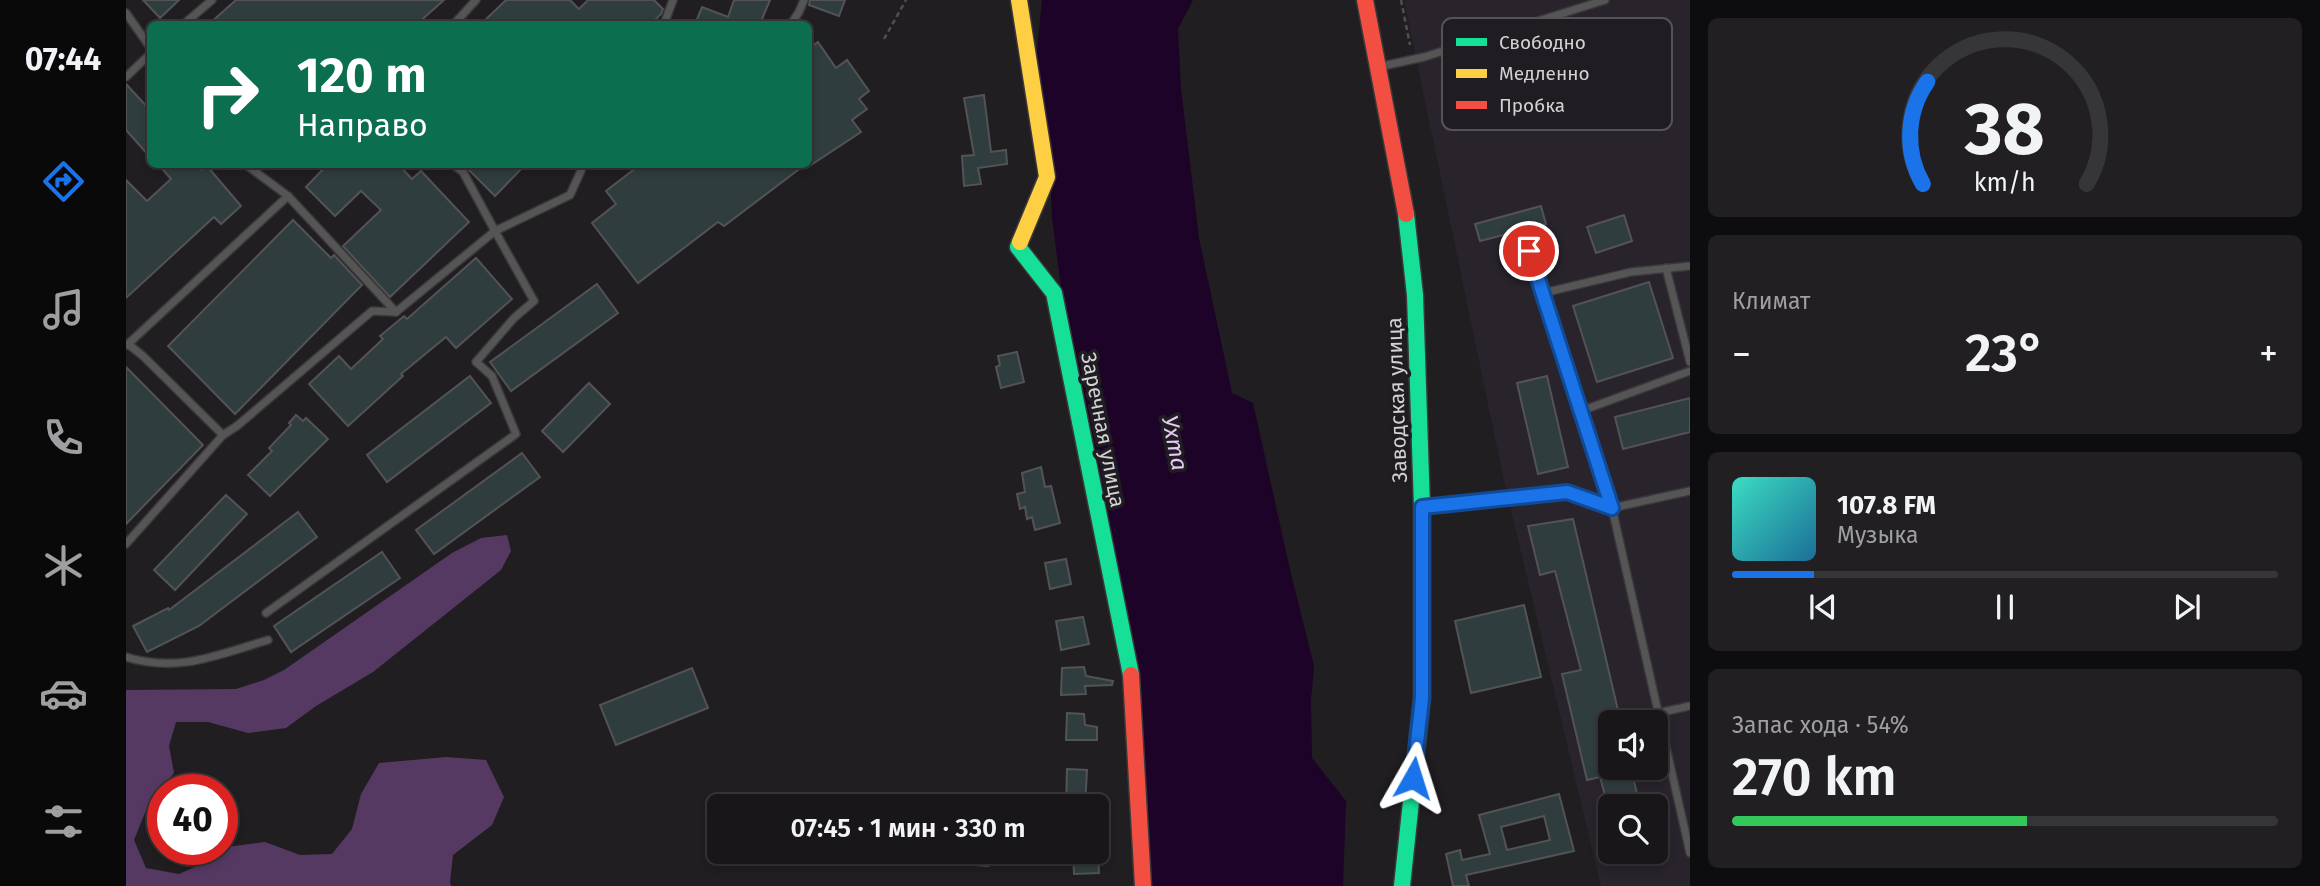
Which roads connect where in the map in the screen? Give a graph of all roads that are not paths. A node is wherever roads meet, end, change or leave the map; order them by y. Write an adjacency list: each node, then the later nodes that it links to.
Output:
1 (212, 0): 10 (lane)
2 (476, 0): 11 (lane)
3 (673, 0): 12 (lane)
4 (804, 0): 13 (lane)
5 (1019, 0): 46 (street, Заречная улица)
6 (1365, 0): 17 (street, Заводская улица)
7 (1605, 0): 9 (lane)
8 (126, 13): 14 (lane)
9 (1548, 18)
10 (188, 21)
11 (457, 21)
12 (665, 21)
13 (793, 21)
14 (147, 43)
15 (1442, 51): 17 (lane)
16 (147, 57): 18 (lane)
17 (1378, 67): 35 (street, Заводская улица)
18 (126, 76)
19 (250, 168): 22 (lane)
20 (458, 168): 23 (lane)
21 (582, 168): 23 (lane)
22 (288, 196): 28 (lane); 29 (lane)
23 (495, 231): 28 (lane); 38 (lane)
24 (1529, 251): 27 (lane)
25 (1690, 266): 26 (lane)
26 (1666, 268): 27 (lane); 30 (lane)
27 (1543, 293): 32 (lane)
28 (396, 312): 33 (lane)
29 (127, 345): 33 (lane)
30 (1690, 362)
31 (1690, 371): 32 (lane)
32 (1581, 411): 36 (lane)
33 (223, 435): 37 (lane)
34 (1690, 491): 36 (lane)
35 (1422, 507): 36 (lane); 47 (street, Заводская улица)
36 (1612, 508): 42 (lane)
37 (126, 544)
38 (266, 613)
39 (268, 640): 40 (lane)
40 (126, 657)
41 (1690, 706): 43 (lane)
42 (1657, 710)
43 (1668, 711)
44 (1668, 757): 45 (lane)
45 (1690, 853)
46 (1143, 886)
47 (1402, 886)

